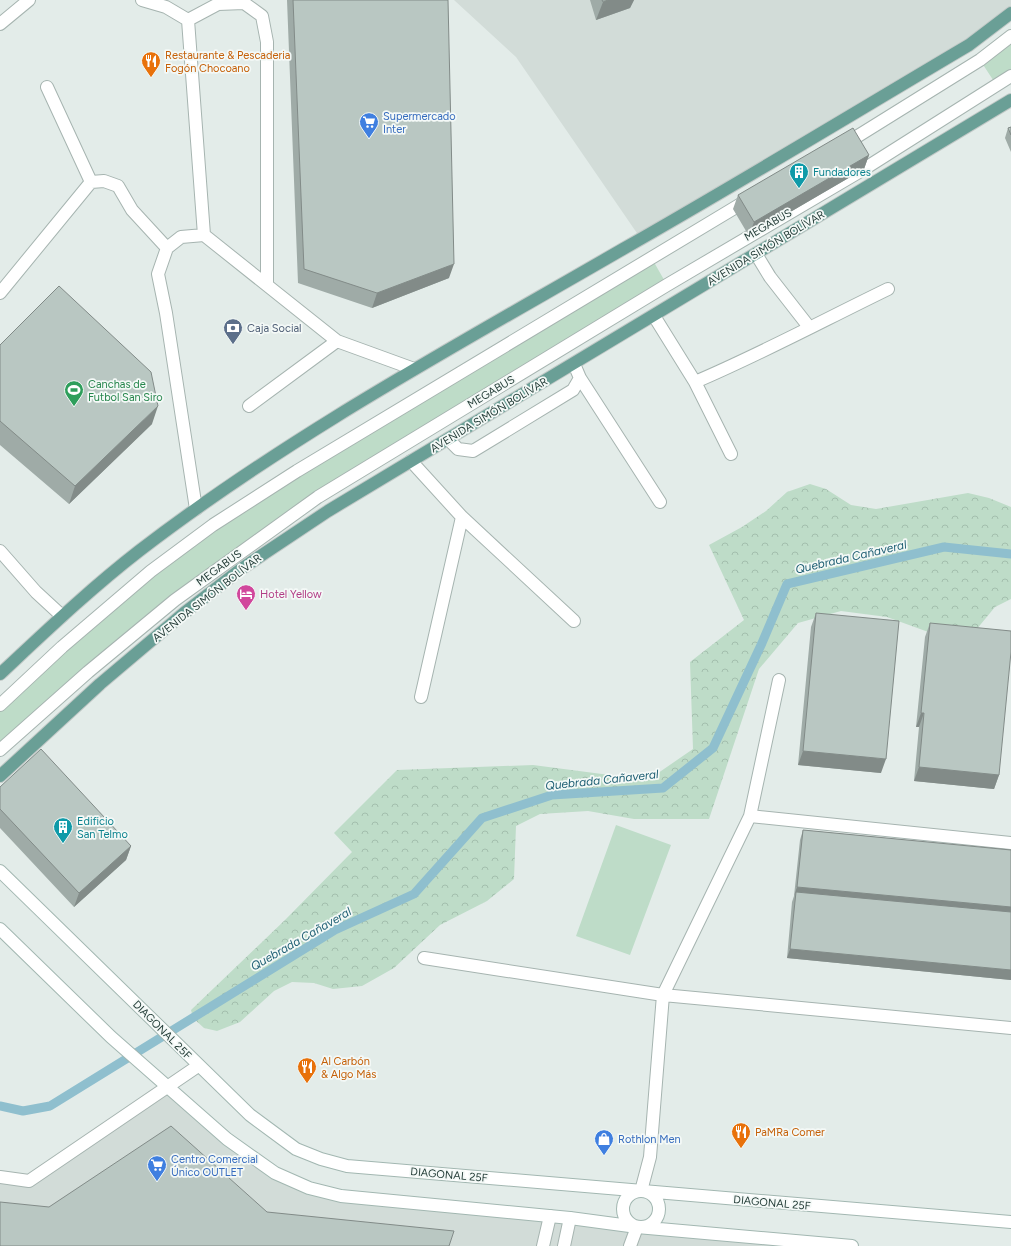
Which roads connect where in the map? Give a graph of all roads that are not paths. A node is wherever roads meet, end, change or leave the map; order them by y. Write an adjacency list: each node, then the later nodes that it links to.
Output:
1 (29, 0): 5 (street)
2 (142, 0): 4 (street)
3 (1011, 13): 23 (main road)
4 (188, 20): 13 (street); 16 (street)
5 (0, 24)
6 (1011, 36): 10 (street)
7 (1011, 76): 40 (street, MEGABUS)
8 (47, 87): 11 (street)
9 (1011, 100): 15 (main road, AVENIDA SIMÓN BOLÍVAR)
10 (835, 149)
11 (91, 182): 14 (street); 18 (street)
12 (753, 197): 39 (street)
13 (204, 235): 14 (street); 16 (street)
14 (167, 248): 31 (street)
15 (756, 254): 19 (main road, AVENIDA SIMÓN BOLÍVAR); 20 (street)
16 (267, 285): 21 (street)
17 (888, 289): 20 (street)
18 (0, 293)
19 (654, 316): 22 (main road, AVENIDA SIMÓN BOLÍVAR); 25 (street)
20 (809, 327): 25 (street)
21 (337, 341): 23 (street); 26 (street)
22 (574, 364): 24 (street); 27 (main road, AVENIDA SIMÓN BOLÍVAR)
23 (414, 369): 31 (main road)
24 (580, 378): 27 (street); 30 (street)
25 (696, 382): 28 (street)
26 (249, 406)
27 (448, 439): 29 (main road, AVENIDA SIMÓN BOLÍVAR)
28 (731, 454)
29 (411, 461): 32 (street); 41 (main road, AVENIDA SIMÓN BOLÍVAR)
30 (660, 502)
31 (196, 509): 34 (main road)
32 (462, 517): 35 (street); 38 (street)
33 (0, 551): 34 (street)
34 (62, 616): 36 (main road)
35 (574, 621)
36 (0, 674)
37 (779, 680): 42 (street)
38 (421, 697)
39 (0, 705)
40 (0, 750)
41 (0, 776)
42 (750, 816): 43 (street); 47 (street)
43 (1011, 843)
44 (0, 871): 49 (street, DIAGONAL 25F)
45 (0, 929): 50 (street)
46 (424, 958): 47 (street)
47 (663, 995): 48 (street); 52 (street)
48 (1011, 1028)
49 (198, 1066): 50 (street); 52 (street, DIAGONAL 25F)
50 (167, 1088): 51 (street); 53 (street)
51 (0, 1177)
52 (641, 1191): 55 (street, DIAGONAL 25F); 56 (street); 56 (street)
53 (550, 1216): 54 (street); 58 (street)
54 (570, 1218): 56 (street); 59 (street)
55 (1011, 1222)
56 (637, 1227): 57 (street); 60 (street)
57 (833, 1245): 61 (street)
58 (543, 1246)
59 (564, 1246)
60 (630, 1246)
61 (852, 1246)

